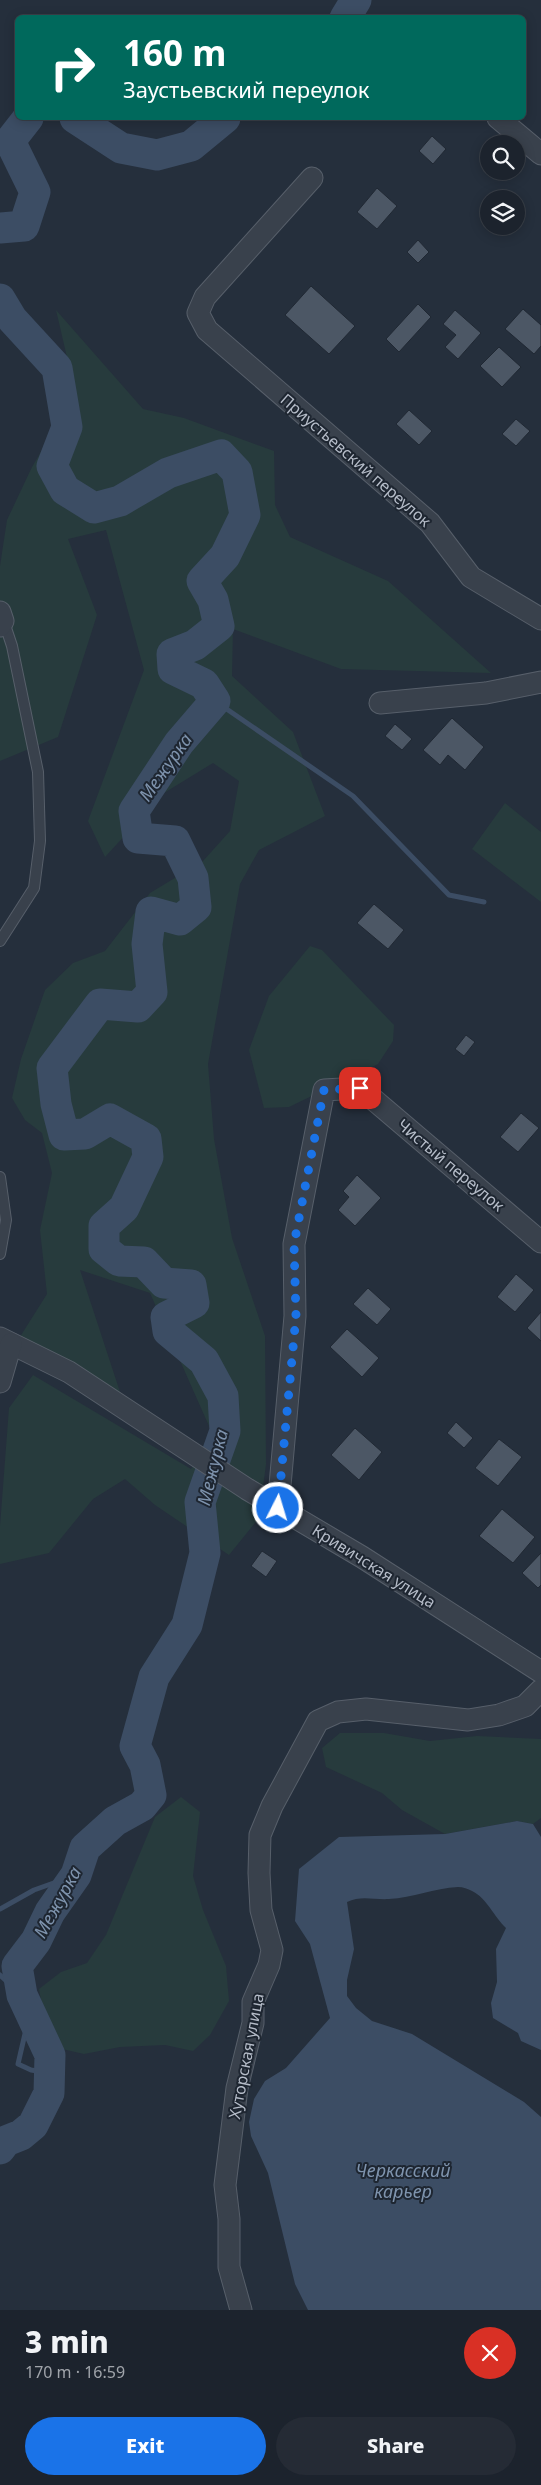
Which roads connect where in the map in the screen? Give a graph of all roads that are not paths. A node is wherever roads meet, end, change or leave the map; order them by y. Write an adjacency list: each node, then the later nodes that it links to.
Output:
1 (500, 120): 2 (street)
2 (541, 154)
3 (312, 178): 4 (street, Приустьевский переулок)
4 (541, 619)
5 (1, 620): 8 (lane)
6 (541, 682): 7 (street)
7 (380, 703)
8 (0, 942)
9 (0, 1177): 11 (lane)
10 (541, 1242): 14 (street, Чистый переулок)
11 (0, 1254)
12 (6, 1341): 13 (street); 14 (street, Кривичская улица)
13 (0, 1382)
14 (278, 1508): 15 (street, Кривичская улица)
15 (541, 1672)
16 (541, 1690): 17 (street, Хуторская улица)
17 (241, 2310)

